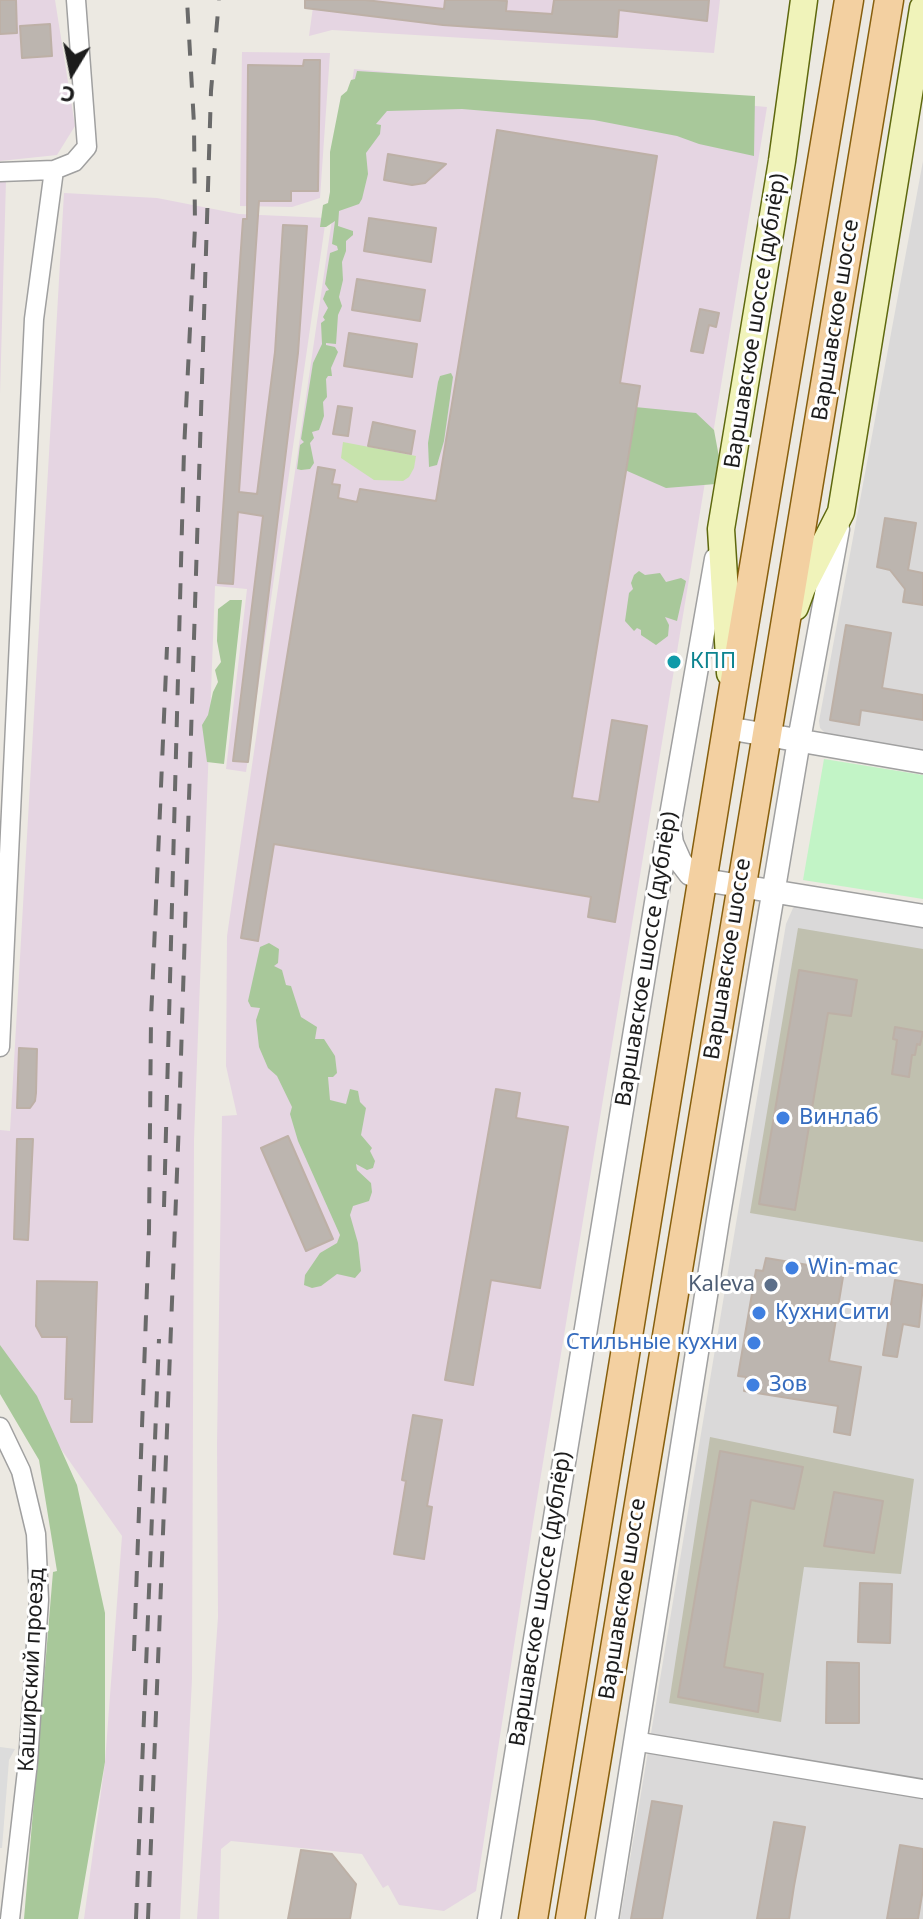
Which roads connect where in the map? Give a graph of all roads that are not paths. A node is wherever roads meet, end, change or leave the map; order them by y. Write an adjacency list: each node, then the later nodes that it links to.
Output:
1 (76, 0): 7 (street)
2 (804, 0): 10 (main road, Варшавское шоссе (дублёр))
3 (849, 0): 12 (main road, Варшавское шоссе)
4 (889, 0): 11 (main road, Варшавское шоссе)
5 (923, 8): 6 (main road)
6 (920, 42): 9 (main road)
7 (54, 170): 8 (street); 21 (street)
8 (0, 172)
9 (841, 512): 11 (main road); 14 (street)
10 (721, 529): 12 (main road); 16 (street, Варшавское шоссе (дублёр))
11 (782, 640): 13 (main road, Варшавское шоссе)
12 (729, 716): 13 (street); 17 (main road, Варшавское шоссе)
13 (767, 735): 14 (street); 18 (main road, Варшавское шоссе)
14 (799, 740): 15 (street); 19 (street)
15 (923, 762)
16 (669, 825): 17 (street); 26 (street, Варшавское шоссе (дублёр))
17 (704, 880): 18 (street); 27 (main road, Варшавское шоссе)
18 (740, 886): 19 (street); 28 (main road, Варшавское шоссе)
19 (772, 892): 20 (street); 23 (street)
20 (923, 916)
21 (0, 1047)
22 (0, 1427): 25 (street, Каширский проезд)
23 (634, 1741): 24 (street); 29 (street)
24 (923, 1789)
25 (10, 1919)
26 (489, 1919)
27 (533, 1919)
28 (570, 1919)
29 (607, 1919)

